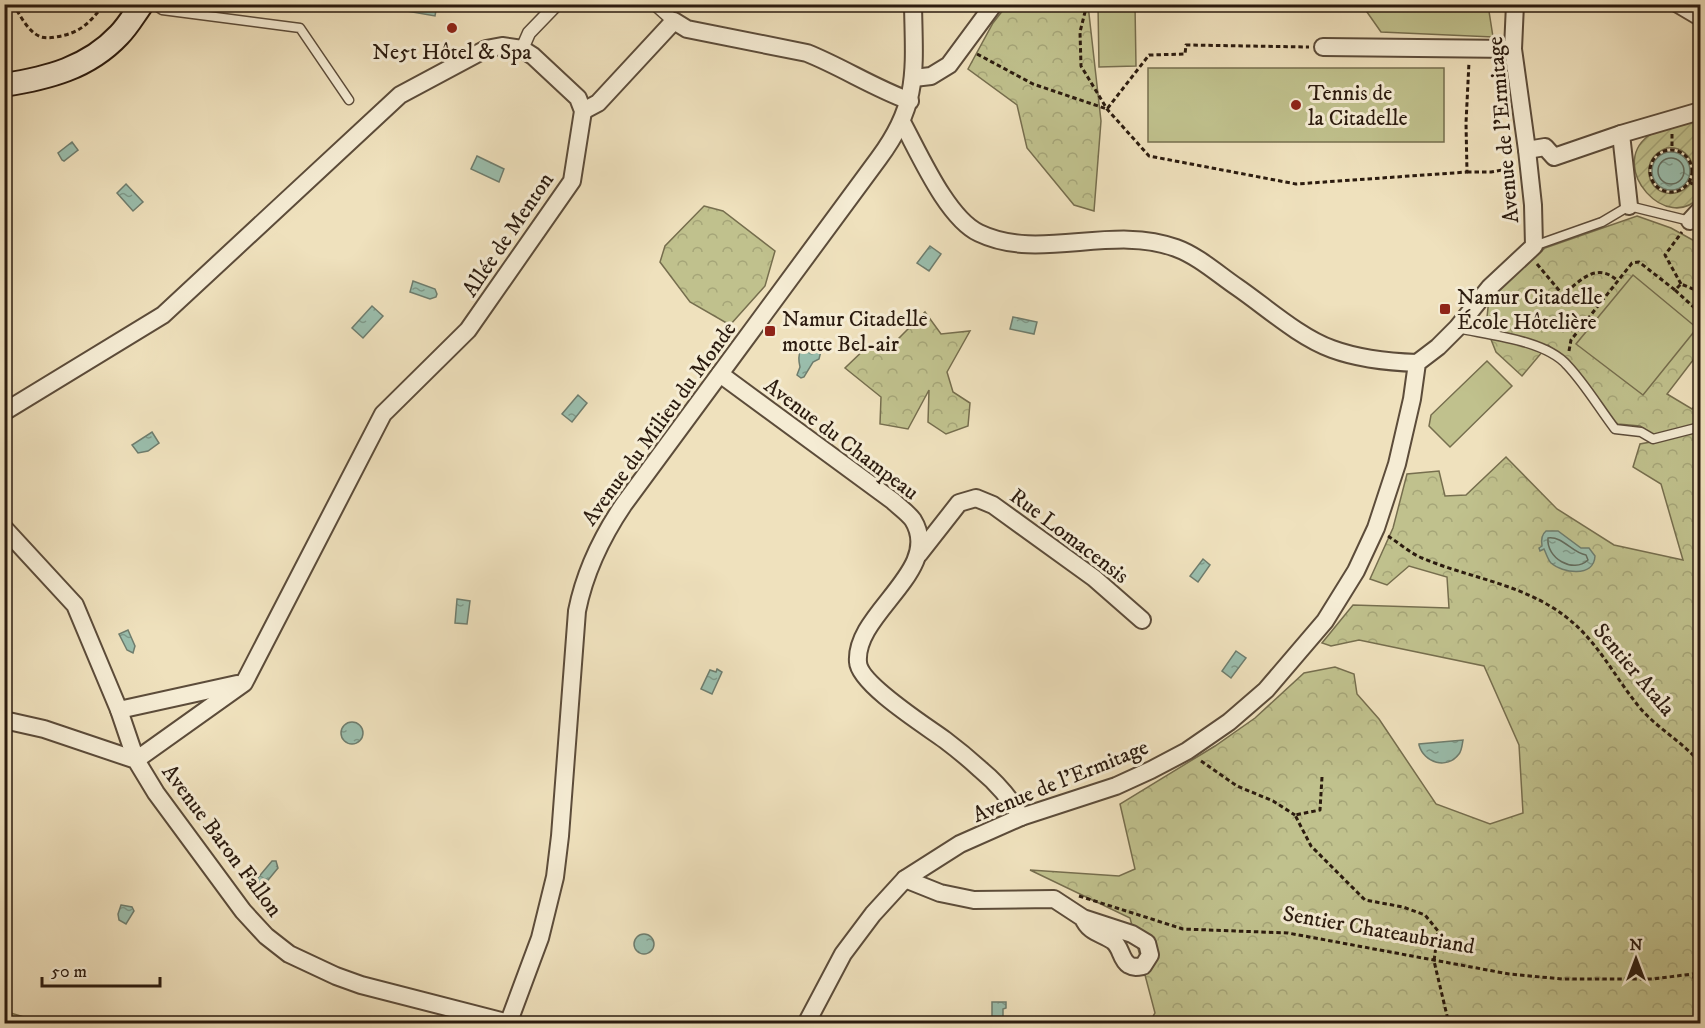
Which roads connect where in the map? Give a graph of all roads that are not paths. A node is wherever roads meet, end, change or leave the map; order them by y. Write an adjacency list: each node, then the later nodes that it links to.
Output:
1 (142, 4): 15 (main road)
2 (153, 4): 16 (lane)
3 (557, 4): 12 (street)
4 (655, 4): 10 (street)
5 (913, 4): 14 (street, Avenue du Milieu du Monde)
6 (994, 4): 14 (street)
7 (1515, 4): 13 (street, Avenue de l'Ermitage)
8 (1678, 4): 9 (street)
9 (1701, 17)
10 (674, 21): 17 (street); 18 (street)
11 (1323, 47): 13 (street)
12 (522, 49): 18 (street); 29 (street)
13 (1513, 49): 22 (street, Avenue de l'Ermitage)
14 (914, 78): 17 (street, Avenue du Milieu du Monde)
15 (4, 85)
16 (349, 100)
17 (910, 101): 20 (street, Avenue du Milieu du Monde)
18 (583, 111): 34 (street, Allée de Menton)
19 (1701, 111): 21 (street)
20 (902, 122): 27 (street); 28 (street, Avenue du Milieu du Monde)
21 (1621, 134): 22 (street); 23 (street)
22 (1528, 157): 25 (street, Avenue de l'Ermitage)
23 (1629, 206): 24 (lane); 25 (lane)
24 (1697, 220)
25 (1530, 249): 26 (street, Avenue de l'Ermitage)
26 (1457, 328): 27 (street, Avenue de l'Ermitage); 30 (lane)
27 (1417, 363): 38 (street, Avenue de l'Ermitage)
28 (720, 374): 32 (street, Avenue du Champeau); 41 (street, Avenue du Milieu du Monde)
29 (4, 412)
30 (1701, 427)
31 (4, 528): 35 (street)
32 (919, 554): 33 (street, Rue Lomacensis); 38 (street)
33 (1142, 620)
34 (244, 683): 35 (street); 37 (street, Allée de Menton)
35 (119, 710): 37 (street)
36 (4, 720): 37 (street, Avenue Baron Fallon)
37 (136, 760): 41 (street, Avenue Baron Fallon)
38 (1021, 817): 39 (street, Avenue de l'Ermitage)
39 (905, 879): 40 (street); 42 (street, Avenue de l'Ermitage)
40 (1083, 918)
41 (510, 1023)
42 (806, 1023)

